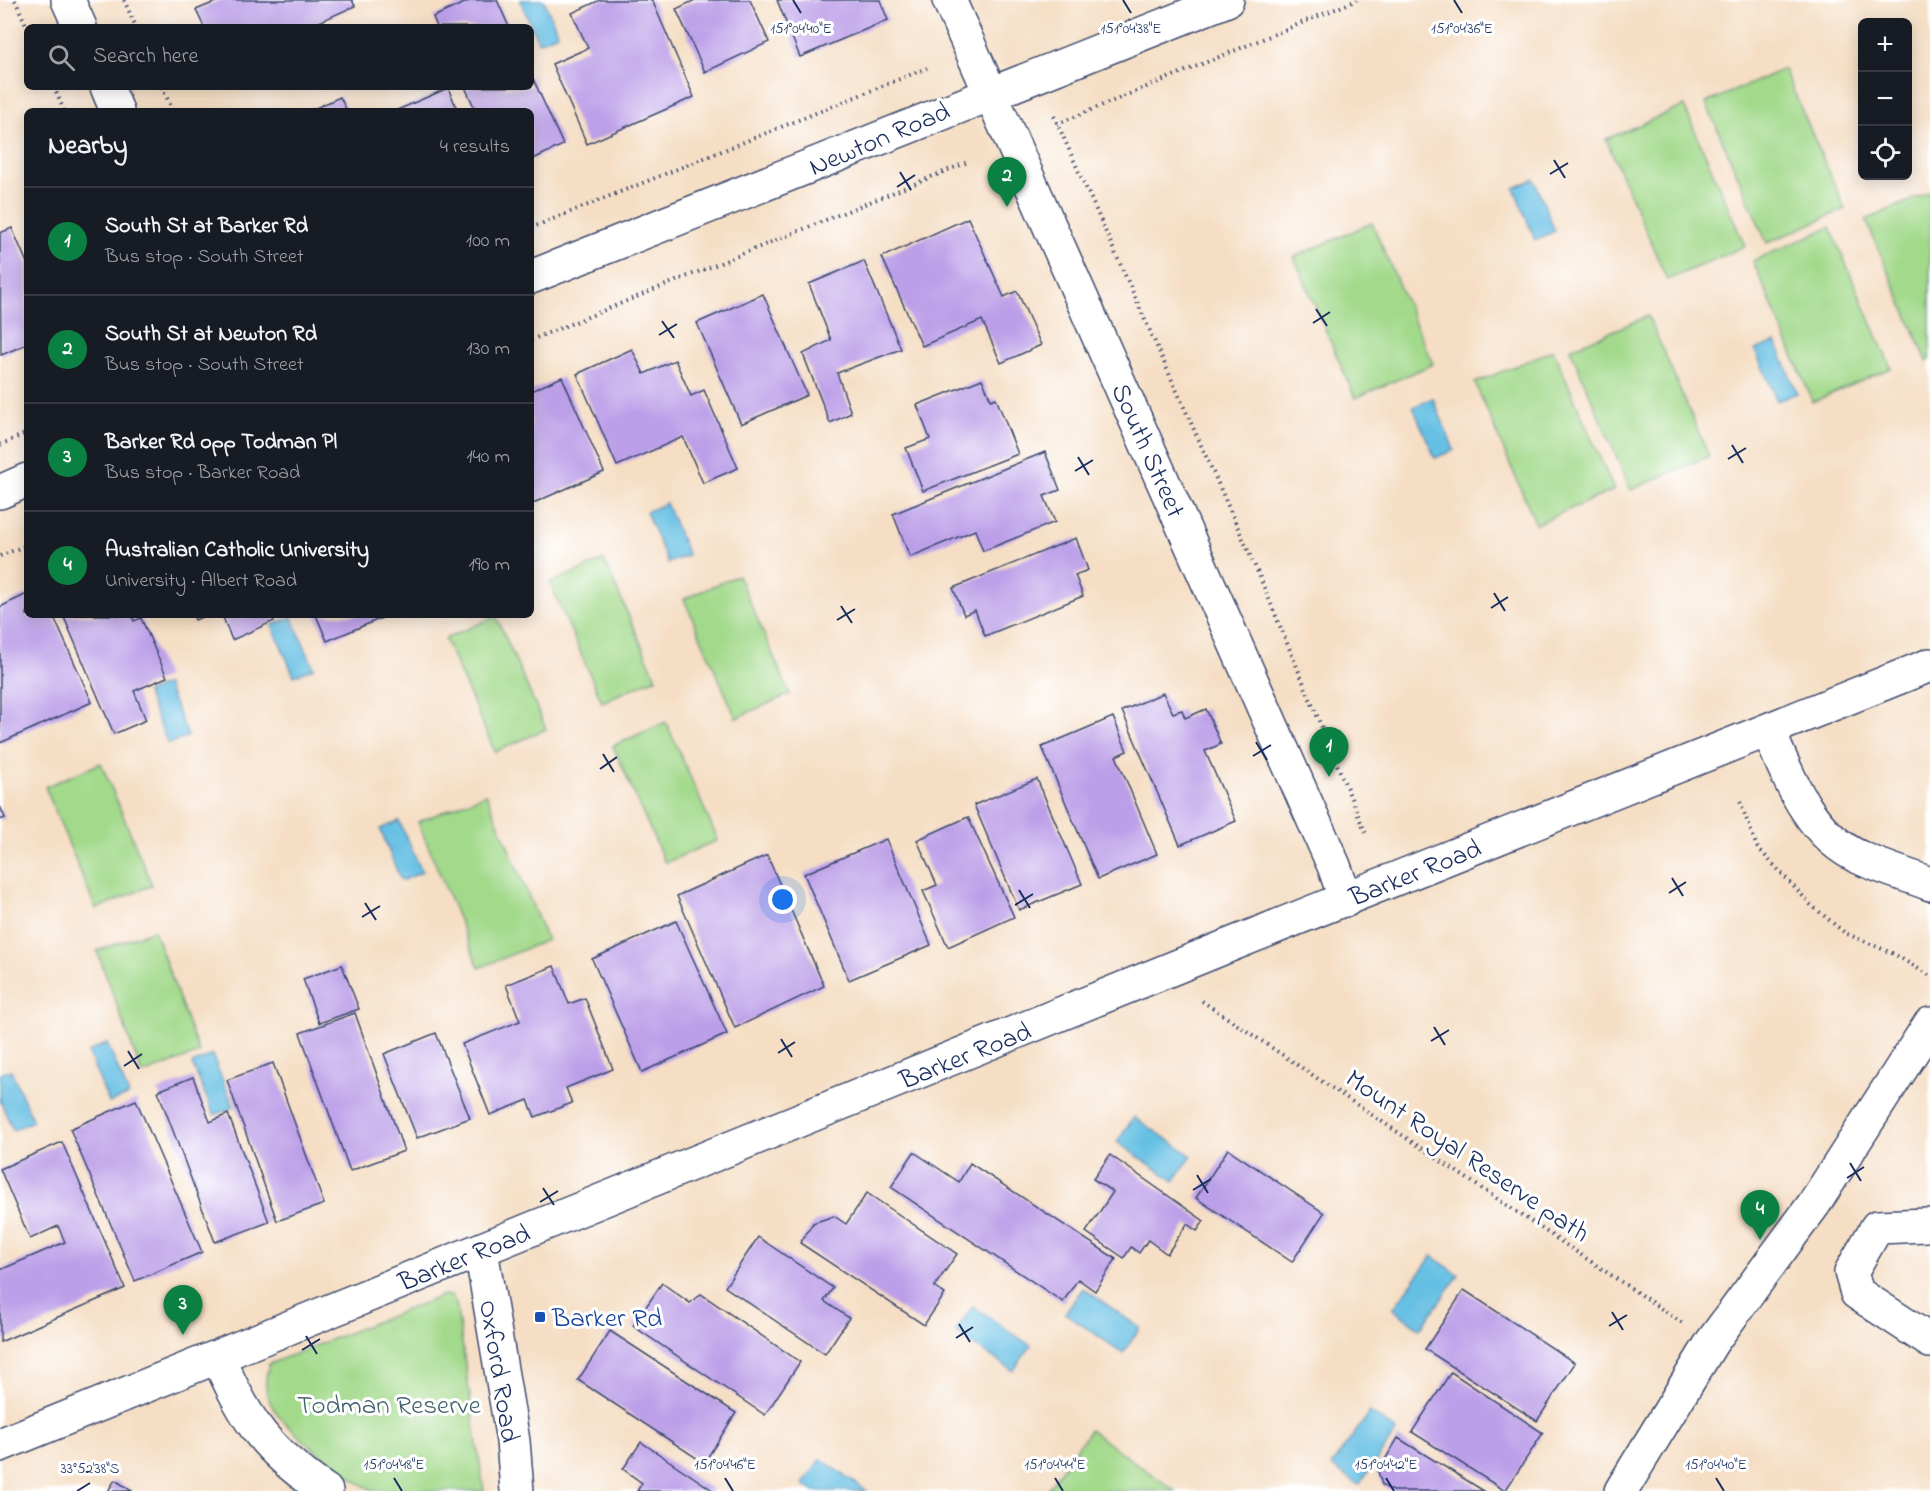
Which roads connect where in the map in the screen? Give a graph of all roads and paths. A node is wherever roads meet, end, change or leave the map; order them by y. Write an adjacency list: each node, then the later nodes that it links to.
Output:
1 (15, 0): 7 (path)
2 (68, 0): 8 (street)
3 (124, 0): 9 (path)
4 (949, 0): 14 (street, South Street)
5 (1227, 0): 14 (street, Newton Road)
6 (1357, 0): 19 (path)
7 (26, 24)
8 (79, 24)
9 (135, 24)
10 (927, 68): 21 (path)
11 (55, 90): 15 (path)
12 (108, 90): 16 (street)
13 (163, 90): 17 (path)
14 (990, 94): 22 (street, Newton Road); 35 (street, South Street)
15 (63, 108)
16 (116, 108)
17 (172, 108)
18 (1054, 116): 19 (path)
19 (1057, 124): 33 (path)
20 (968, 162): 23 (path)
21 (534, 227)
22 (534, 276)
23 (534, 339)
24 (24, 434): 25 (path)
25 (0, 445)
26 (24, 481): 27 (street)
27 (0, 492)
28 (24, 546): 29 (path)
29 (0, 556)
30 (1930, 665): 31 (street, Barker Road)
31 (1769, 732): 34 (street); 35 (street, Barker Road)
32 (1740, 802): 36 (path)
33 (1367, 837)
34 (1930, 884)
35 (1347, 900): 40 (street, Barker Road)
36 (1930, 976)
37 (1202, 1001): 42 (path, Mount Royal Reserve path)
38 (1927, 1034): 42 (street)
39 (1929, 1225): 41 (street)
40 (481, 1250): 43 (street, Barker Road); 46 (street, Oxford Road)
41 (1930, 1341)
42 (1712, 1342): 47 (street)
43 (218, 1357): 44 (street, Barker Road); 45 (street)
44 (0, 1445)
45 (326, 1491)
46 (517, 1491)
47 (1621, 1491)

